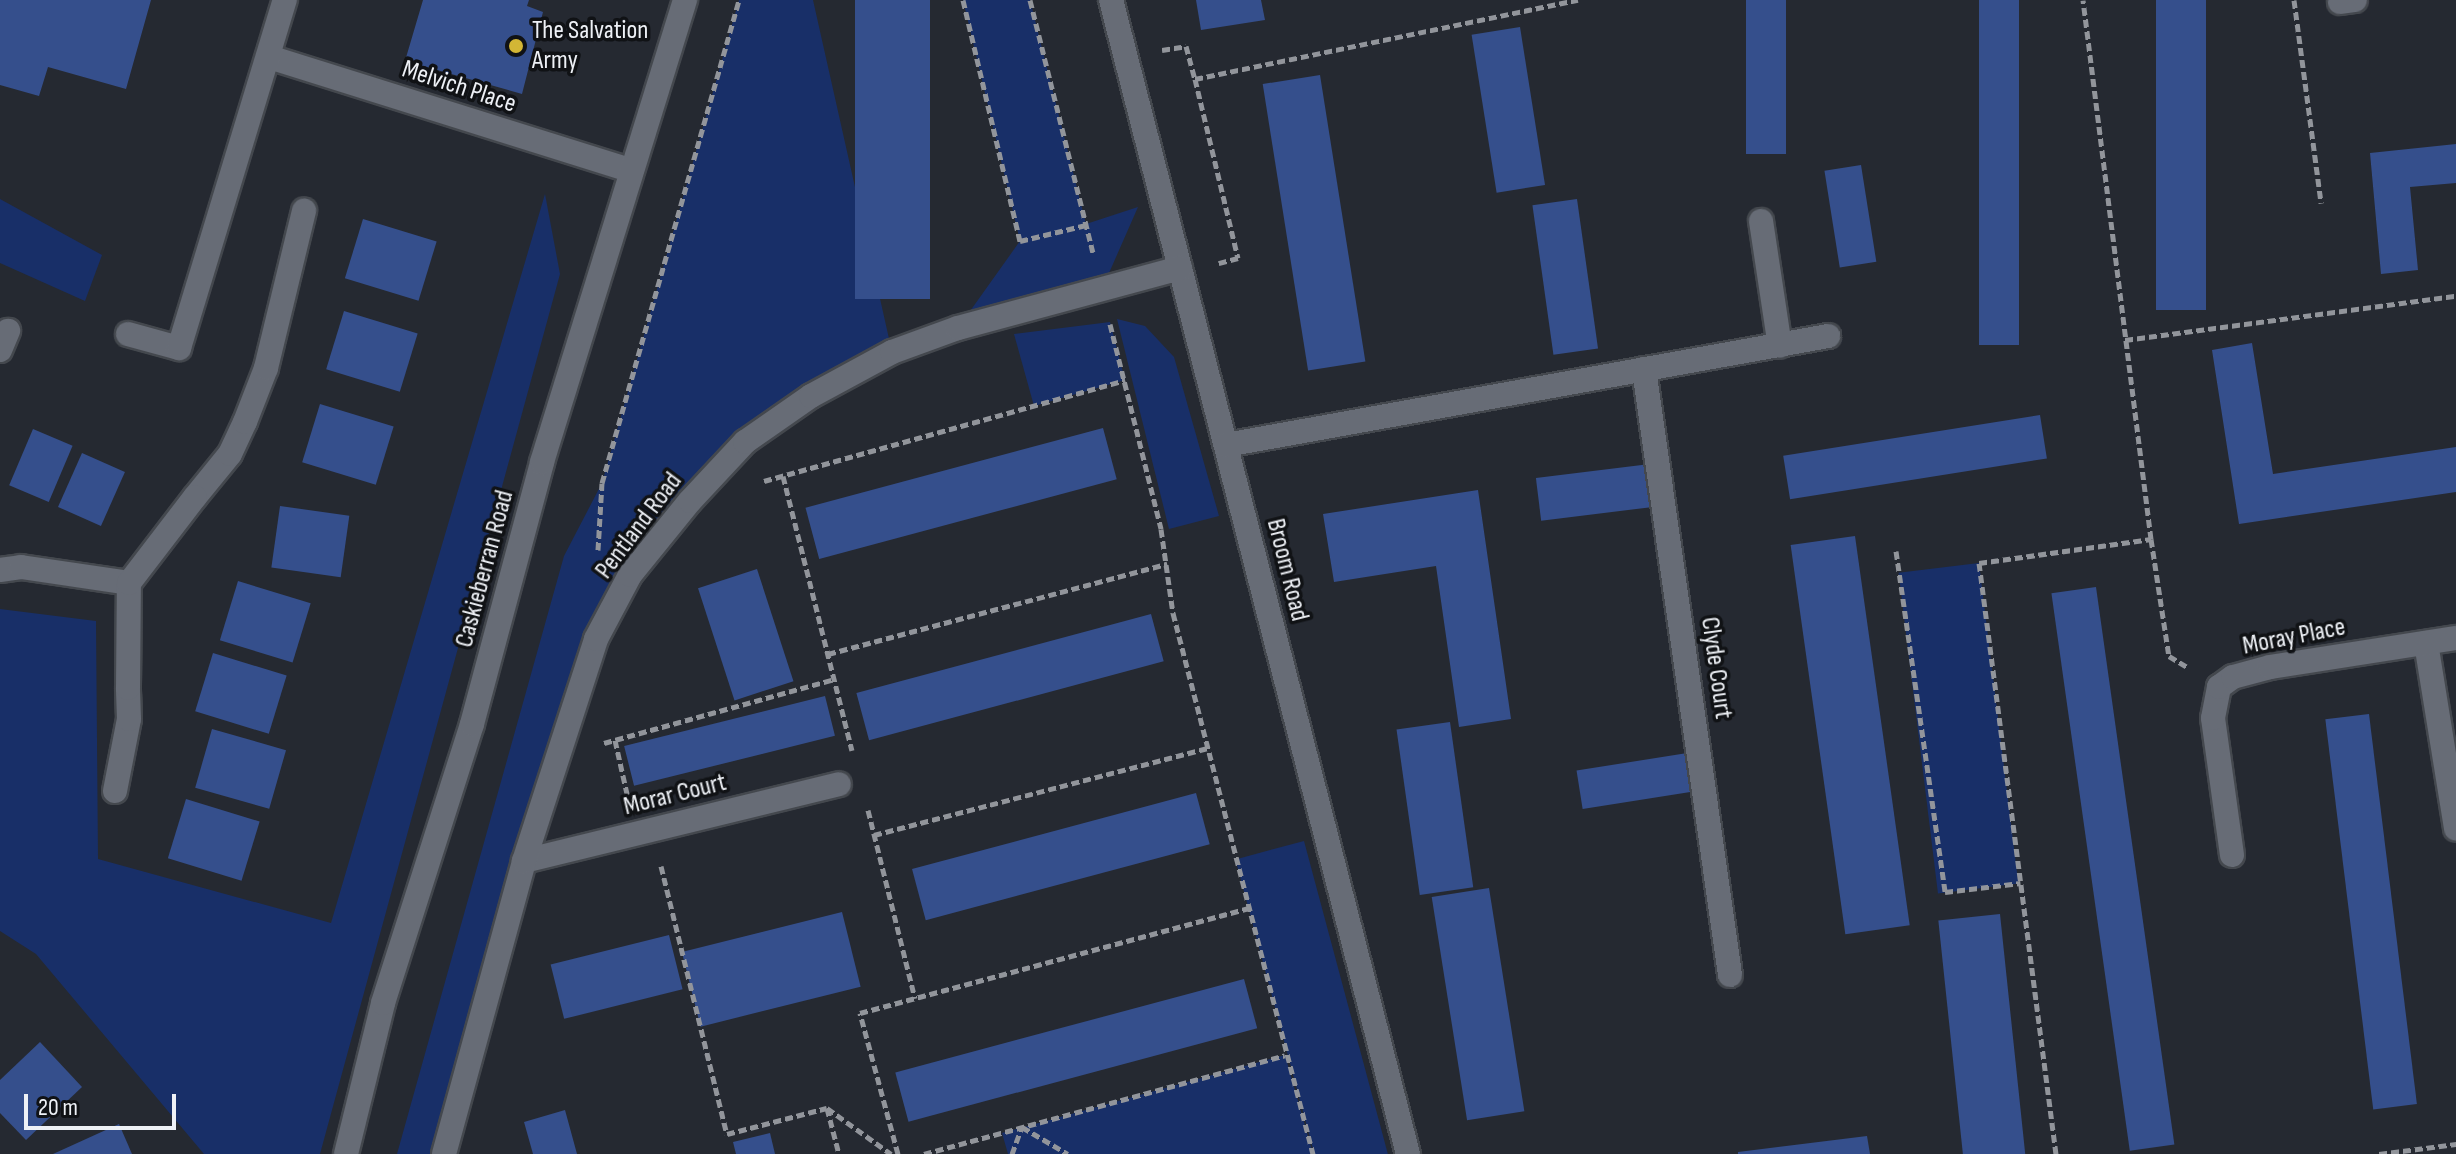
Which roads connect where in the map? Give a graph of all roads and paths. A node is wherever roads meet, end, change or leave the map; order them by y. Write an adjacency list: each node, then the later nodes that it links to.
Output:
1 (285, 0): 10 (street)
2 (685, 0): 13 (street, Caskieberran Road)
3 (739, 0): 33 (path)
4 (963, 0): 17 (path)
5 (1030, 0): 17 (path)
6 (1111, 0): 11 (street, Broom Road)
7 (1578, 0): 12 (path)
8 (2083, 0): 23 (path)
9 (2294, 0): 14 (path)
10 (269, 57): 13 (street, Melvich Place); 21 (street)
11 (1126, 57): 12 (path); 18 (street, Broom Road)
12 (1195, 79): 18 (path)
13 (632, 171): 60 (street, Caskieberran Road)
14 (2321, 203)
15 (304, 211): 35 (street)
16 (1761, 221): 24 (street)
17 (1086, 225): 19 (path)
18 (1181, 271): 19 (street, Pentland Road); 27 (street, Broom Road)
19 (1102, 289): 26 (path); 51 (street, Pentland Road)
20 (2456, 296): 23 (path)
21 (128, 334)
22 (1828, 336): 24 (street)
23 (2125, 340): 30 (path)
24 (1780, 346): 25 (street)
25 (1644, 369): 27 (street); 54 (street, Clyde Court)
26 (1125, 380): 28 (path); 32 (path)
27 (1226, 445): 69 (street, Broom Road)
28 (783, 476): 29 (path); 38 (path)
29 (757, 483)
30 (2151, 539): 40 (path); 52 (path)
31 (1896, 551): 52 (path)
32 (1167, 564): 38 (path); 42 (path)
33 (597, 565)
34 (0, 570): 35 (street)
35 (129, 583): 45 (street)
36 (2456, 638): 37 (street, Moray Place)
37 (2426, 643): 40 (street, Moray Place); 47 (street)
38 (828, 654): 39 (path)
39 (834, 679): 41 (path); 43 (path)
40 (2219, 687): 49 (street, Moray Place)
41 (598, 732)
42 (1207, 748): 48 (path); 53 (path)
43 (856, 766)
44 (839, 784): 51 (street, Morar Court)
45 (115, 791)
46 (863, 794): 48 (path)
47 (2456, 829)
48 (874, 835): 55 (path)
49 (2232, 855)
50 (659, 856): 57 (path)
51 (524, 861): 61 (street, Pentland Road)
52 (2020, 883): 70 (path)
53 (1248, 908): 55 (path); 56 (path)
54 (1730, 975)
55 (915, 998): 64 (path)
56 (1285, 1055): 58 (path); 68 (path)
57 (827, 1108): 62 (path); 63 (path)
58 (1022, 1127): 65 (path); 66 (path); 67 (path)
59 (2456, 1144): 71 (path)
60 (346, 1154)
61 (444, 1154)
62 (839, 1154)
63 (891, 1154)
64 (898, 1154)
65 (924, 1154)
66 (1012, 1154)
67 (1068, 1154)
68 (1313, 1154)
69 (1408, 1154)
70 (2056, 1154)
71 (2379, 1154)

